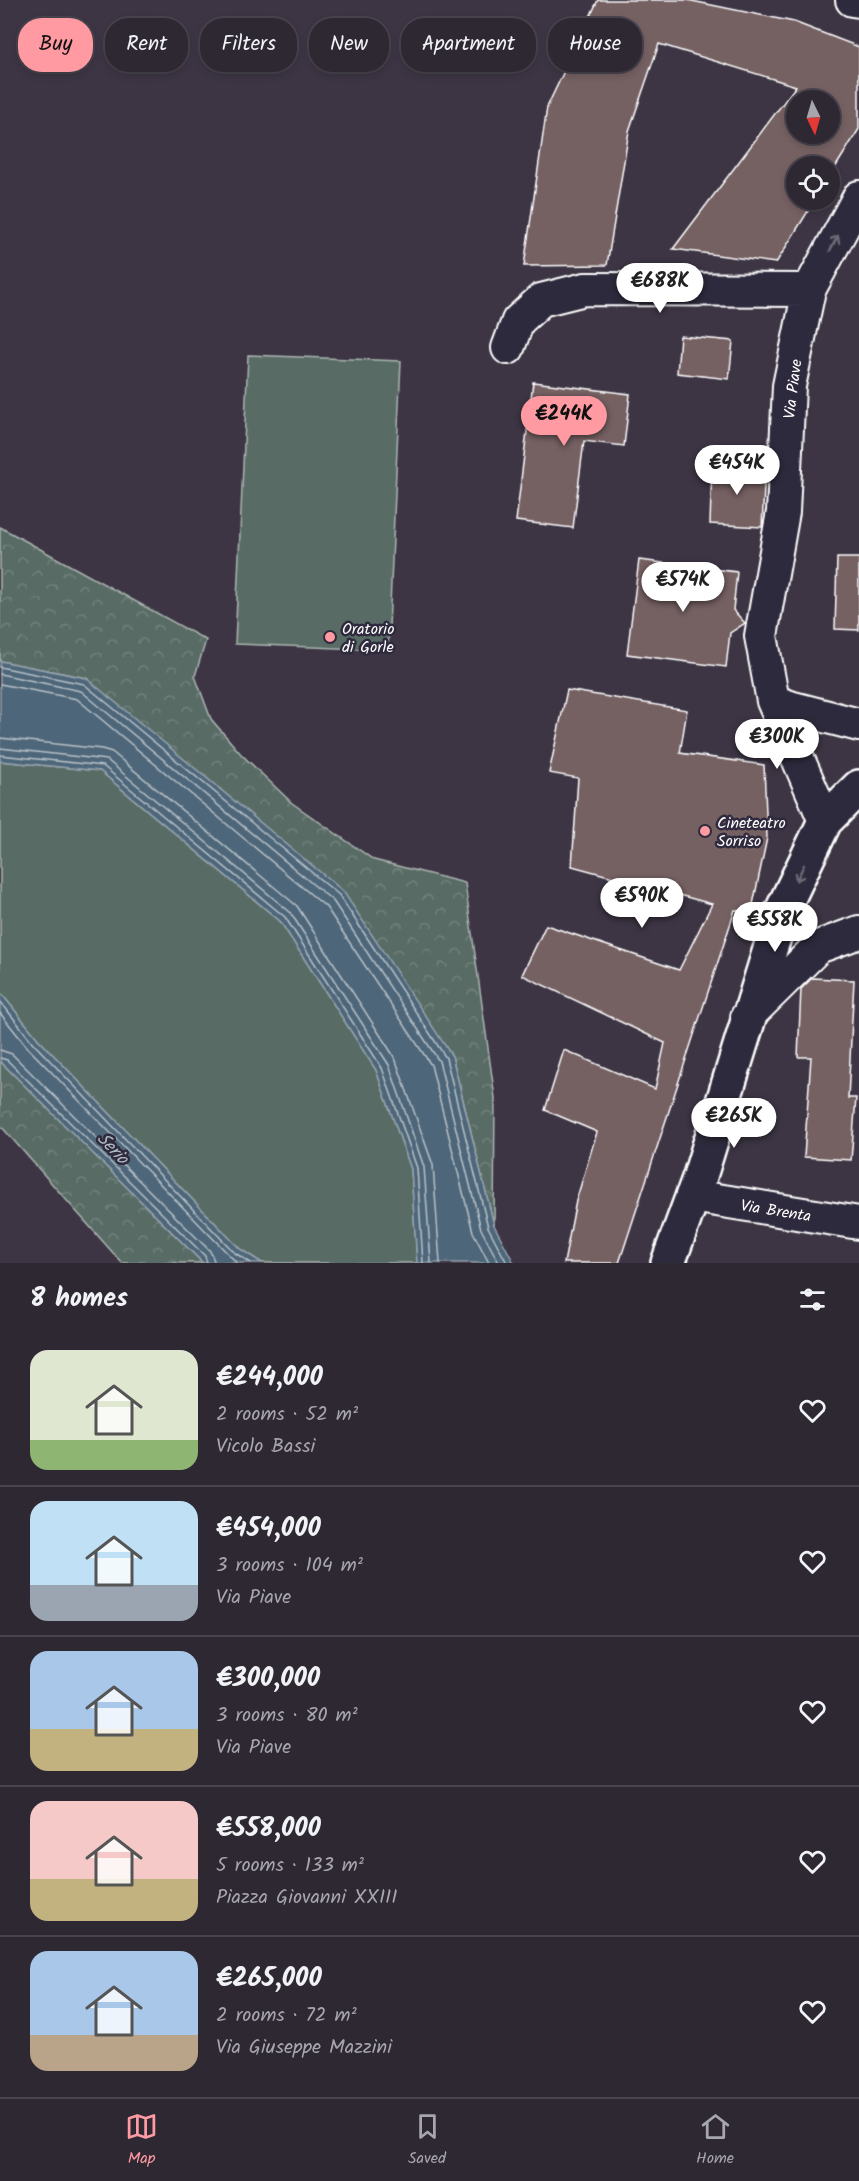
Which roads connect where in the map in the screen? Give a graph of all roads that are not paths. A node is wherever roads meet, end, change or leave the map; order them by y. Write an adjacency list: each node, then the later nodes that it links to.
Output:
1 (852, 0): 2 (street)
2 (859, 1)
3 (859, 197): 4 (street, Via Piave, one-way to 3)
4 (809, 290): 5 (street); 6 (street, Via Piave)
5 (508, 348)
6 (773, 700): 7 (street); 9 (street, Via Piave)
7 (859, 724)
8 (859, 787): 9 (street)
9 (825, 820): 10 (street, one-way to 10)
10 (782, 911): 12 (street); 13 (street)
11 (859, 932): 12 (street)
12 (818, 947): 13 (street)
13 (746, 1017): 14 (street)
14 (692, 1196): 15 (street, Via Brenta); 16 (street)
15 (859, 1223)
16 (668, 1263)

